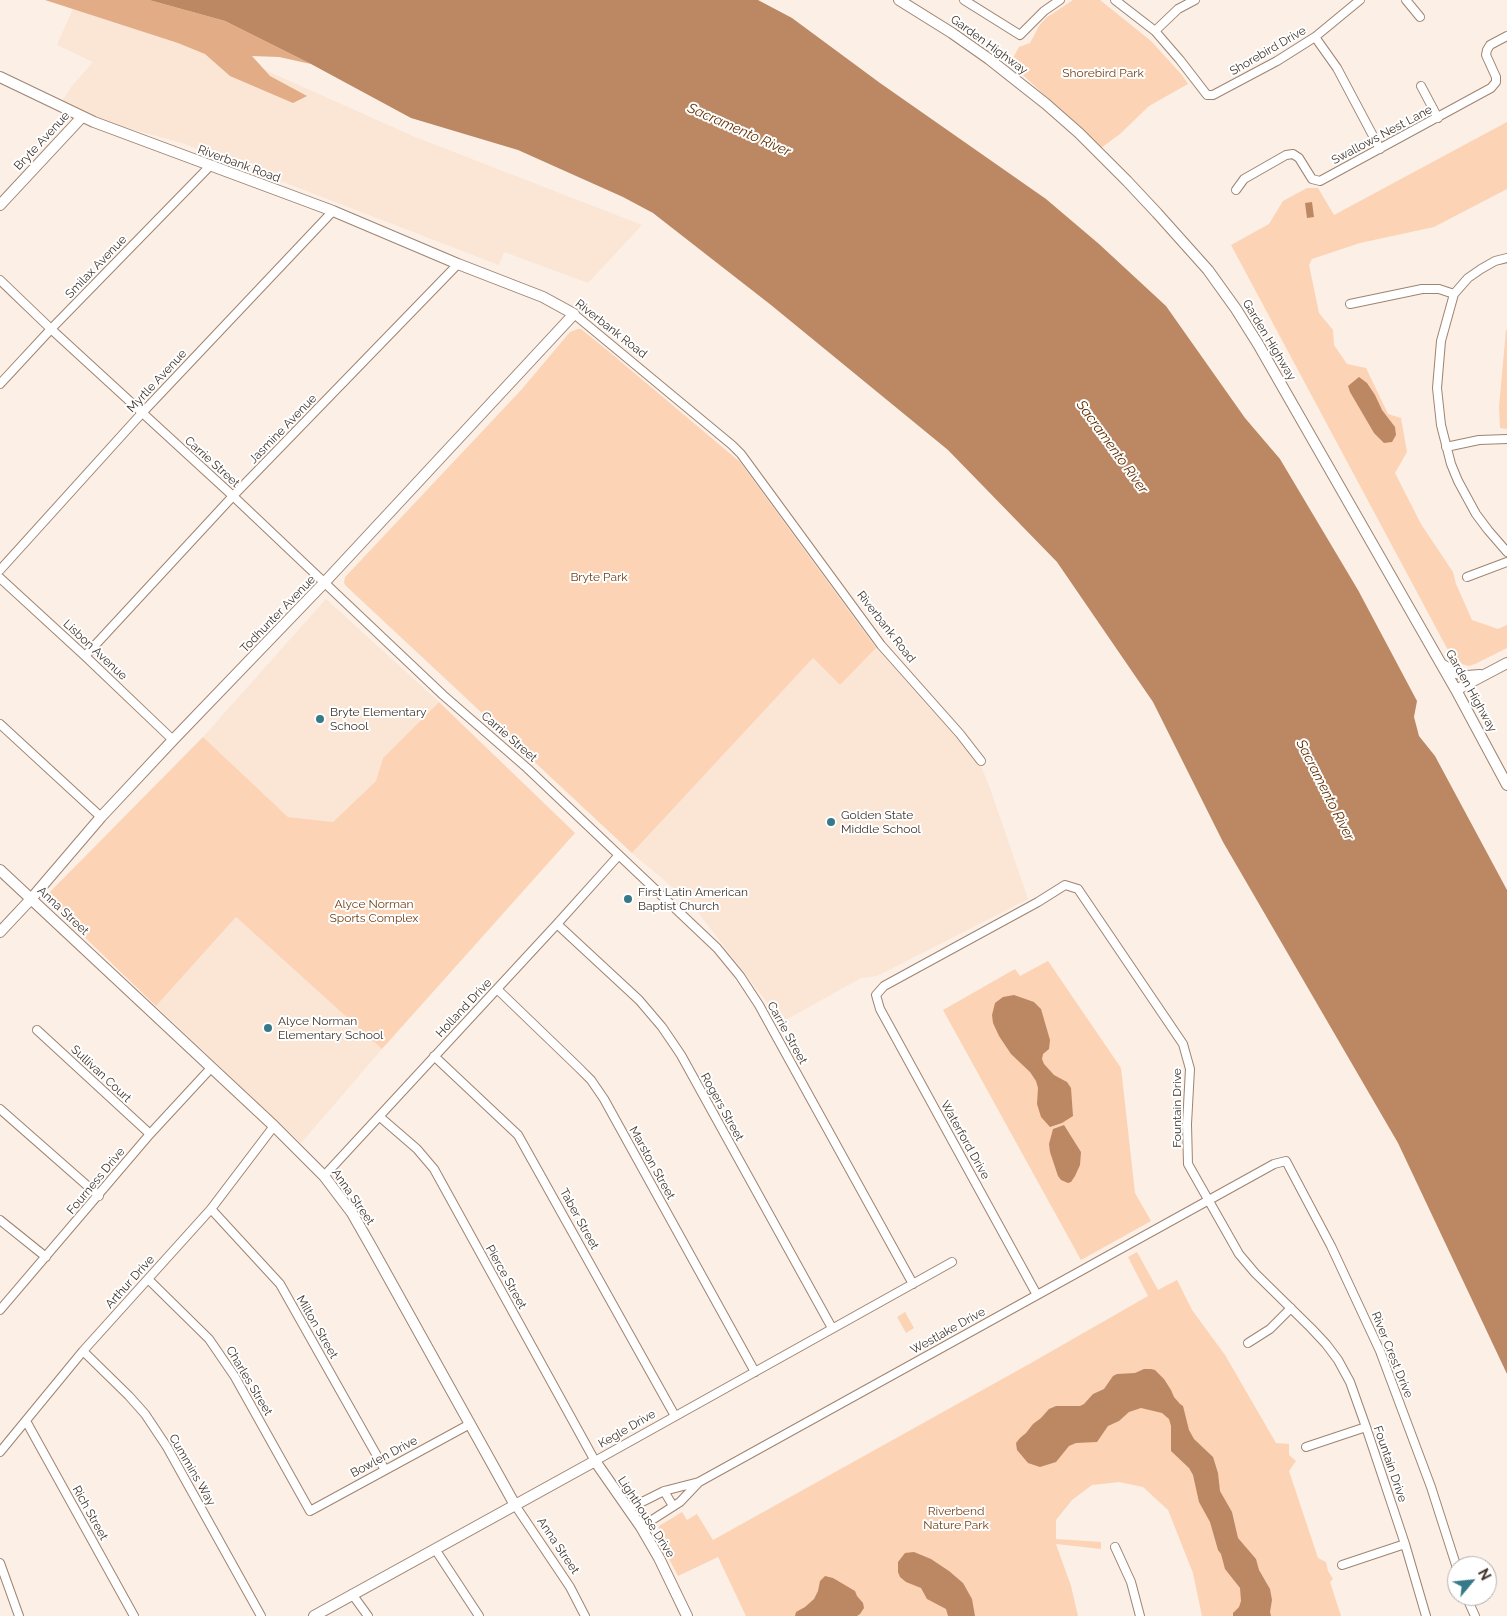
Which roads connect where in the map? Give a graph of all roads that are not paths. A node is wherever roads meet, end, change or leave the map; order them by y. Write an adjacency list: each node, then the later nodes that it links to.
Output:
1 (899, 0): 40 (street, Garden Highway)
2 (964, 0): 3 (street)
3 (1060, 0)
4 (1115, 0): 9 (street)
5 (1195, 0): 9 (street)
6 (1360, 0): 11 (street, Shorebird Drive)
7 (1406, 0): 8 (street)
8 (1420, 17)
9 (1155, 31): 11 (street, Shorebird Drive)
10 (1507, 36): 15 (street, Swallows Nest Lane)
11 (1315, 37): 16 (street)
12 (0, 77): 14 (street, Riverbank Road)
13 (1421, 86): 15 (street)
14 (82, 117): 17 (street, Riverbank Road); 19 (street, Bryte Avenue)
15 (1438, 118): 16 (street, Swallows Nest Lane)
16 (1380, 149): 18 (street, Swallows Nest Lane)
17 (210, 166): 20 (street, Riverbank Road); 27 (street, Smilax Avenue)
18 (1236, 190)
19 (0, 205)
20 (333, 211): 22 (street, Riverbank Road); 29 (street, Myrtle Avenue)
21 (1507, 258): 24 (street)
22 (458, 264): 26 (street, Riverbank Road); 32 (street, Jasmine Avenue)
23 (0, 280): 27 (street, Carrie Street)
24 (1454, 294): 25 (street); 31 (street)
25 (1350, 304)
26 (574, 314): 38 (street, Todhunter Avenue); 46 (street, Riverbank Road)
27 (51, 329): 28 (street, Smilax Avenue); 29 (street, Carrie Street)
28 (0, 384)
29 (142, 413): 32 (street, Carrie Street); 35 (street, Myrtle Avenue)
30 (1507, 439): 31 (street)
31 (1446, 447): 33 (street)
32 (233, 496): 38 (street, Carrie Street); 39 (street, Jasmine Avenue)
33 (1507, 552)
34 (1507, 562): 37 (street)
35 (0, 570)
36 (0, 578): 39 (street, Lisbon Avenue)
37 (1467, 578)
38 (324, 583): 45 (street, Todhunter Avenue); 49 (street, Carrie Street)
39 (85, 656): 45 (street, Lisbon Avenue)
40 (1441, 663): 42 (street); 43 (street, Garden Highway)
41 (1507, 663): 42 (street)
42 (1486, 674): 43 (street)
43 (1456, 690): 47 (street, Garden Highway)
44 (0, 724): 48 (street)
45 (173, 740): 48 (street, Todhunter Avenue)
46 (981, 761)
47 (1507, 785)
48 (101, 817): 51 (street, Todhunter Avenue)
49 (619, 854): 52 (street, Holland Drive); 72 (street, Carrie Street)
50 (0, 870): 51 (street, Anna Street)
51 (31, 899): 53 (street, Todhunter Avenue); 58 (street, Anna Street)
52 (557, 924): 54 (street, Holland Drive); 76 (street, Rogers Street)
53 (0, 932)
54 (497, 990): 57 (street, Holland Drive); 79 (street, Marston Street)
55 (876, 995): 66 (street, Fountain Drive); 73 (street, Waterford Drive)
56 (37, 1030): 62 (street, Sullivan Court)
57 (434, 1056): 60 (street, Holland Drive); 80 (street, Taber Street)
58 (211, 1068): 61 (street, Anna Street); 62 (street, Fourness Drive)
59 (0, 1109): 65 (street)
60 (380, 1118): 64 (street, Holland Drive); 86 (street, Pierce Street)
61 (274, 1126): 64 (street, Anna Street); 67 (street, Arthur Drive)
62 (150, 1134): 65 (street, Fourness Drive)
63 (1286, 1161): 66 (street, Westlake Drive); 98 (street, River Crest Drive)
64 (324, 1176): 82 (street, Anna Street)
65 (99, 1196): 69 (street, Fourness Drive)
66 (1208, 1200): 73 (street, Westlake Drive); 74 (street, Fountain Drive)
67 (210, 1209): 71 (street, Arthur Drive); 87 (street, Milton Street)
68 (0, 1220): 69 (street)
69 (46, 1257): 75 (street, Fourness Drive)
70 (952, 1262): 72 (street, Kegle Drive)
71 (148, 1279): 78 (street, Arthur Drive); 93 (street, Charles Street)
72 (913, 1284): 76 (street, Kegle Drive)
73 (1037, 1295): 88 (street, Westlake Drive)
74 (1291, 1308): 77 (street); 83 (street, Fountain Drive)
75 (0, 1310)
76 (832, 1328): 79 (street, Kegle Drive)
77 (1248, 1342)
78 (82, 1351): 81 (street, Arthur Drive); 104 (street, Cummins Way)
79 (755, 1372): 80 (street, Kegle Drive)
80 (675, 1416): 86 (street, Kegle Drive)
81 (26, 1421): 85 (street, Arthur Drive); 103 (street, Rich Street)
82 (470, 1424): 87 (street, Bowlen Drive); 90 (street, Anna Street)
83 (1366, 1427): 84 (street); 95 (street, Fountain Drive)
84 (1306, 1447)
85 (0, 1452)
86 (594, 1462): 90 (street, Kegle Drive); 92 (street, Lighthouse Drive)
87 (385, 1470): 93 (street, Bowlen Drive)
88 (699, 1482): 89 (street, Westlake Drive); 91 (street, Westlake Drive)
89 (664, 1491): 91 (street); 92 (street, Westlake Drive)
90 (515, 1505): 97 (street, Kegle Drive); 108 (street, Anna Street)
91 (673, 1506): 94 (street, Westlake Drive)
92 (628, 1510): 94 (street, Lighthouse Drive)
93 (310, 1511)
94 (641, 1527): 109 (street, Lighthouse Drive)
95 (1405, 1544): 100 (street); 111 (street, Fountain Drive)
96 (1115, 1547): 110 (street)
97 (435, 1549): 101 (street, Kegle Drive); 107 (street)
98 (1453, 1556)
99 (0, 1563): 102 (street)
100 (1342, 1565)
101 (352, 1594): 105 (street, Kegle Drive); 106 (street)
102 (19, 1616)
103 (134, 1616)
104 (261, 1616)
105 (314, 1616)
106 (368, 1616)
107 (479, 1616)
108 (585, 1616)
109 (687, 1616)
110 (1140, 1616)
111 (1426, 1616)

